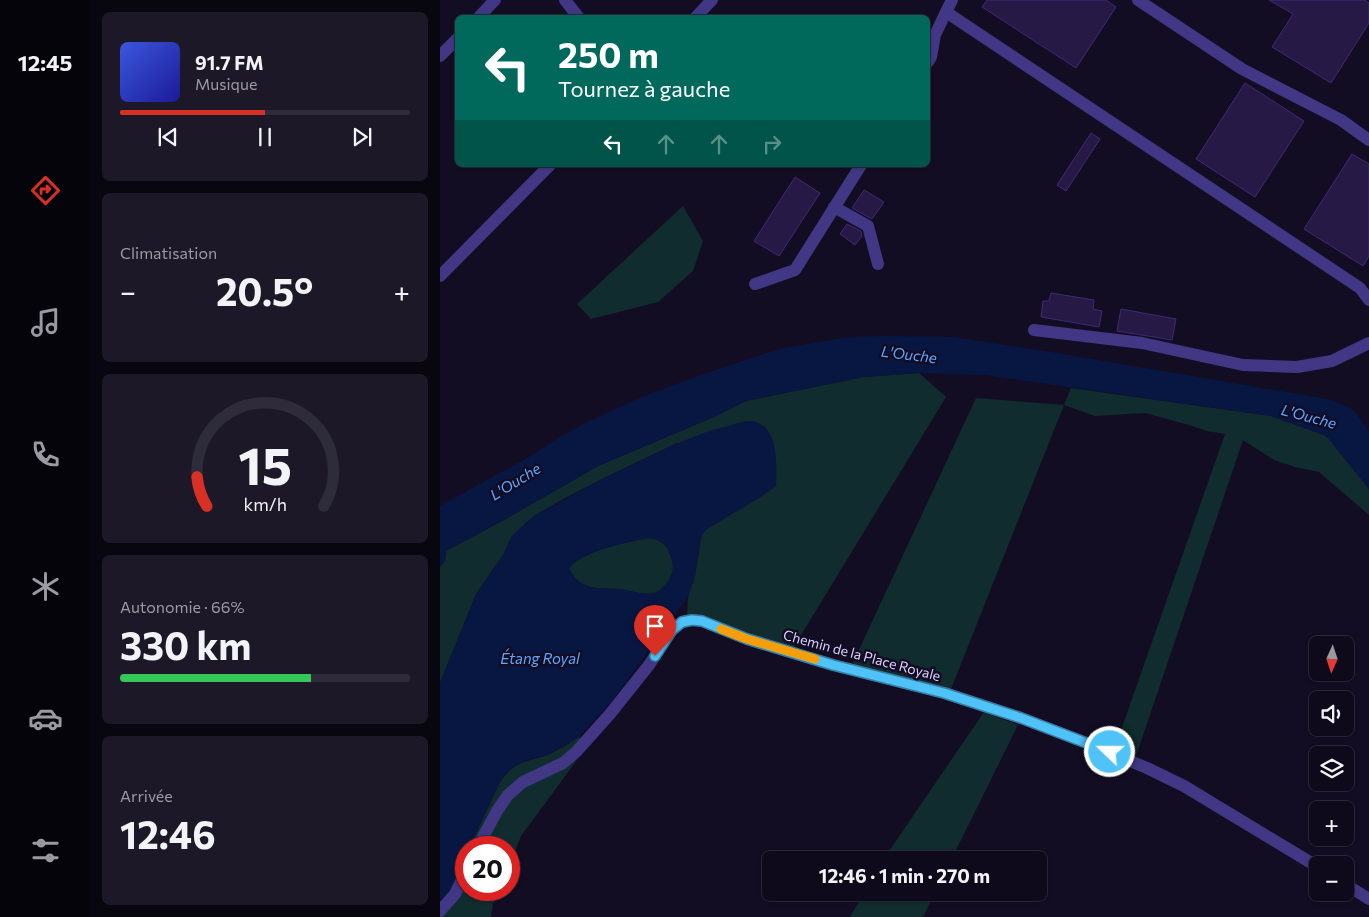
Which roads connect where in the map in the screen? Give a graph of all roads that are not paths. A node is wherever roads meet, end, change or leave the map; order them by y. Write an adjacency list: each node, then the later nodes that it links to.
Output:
1 (495, 0): 7 (lane)
2 (565, 0): 8 (lane)
3 (712, 0): 9 (lane)
4 (952, 0): 6 (lane)
5 (1138, 0): 13 (lane)
6 (946, 12): 12 (lane); 20 (lane)
7 (481, 15)
8 (577, 15)
9 (698, 15)
10 (455, 41): 11 (lane)
11 (440, 56)
12 (930, 59)
13 (1369, 140)
14 (548, 167): 18 (lane)
15 (860, 167): 16 (lane)
16 (834, 207): 17 (lane); 19 (lane)
17 (878, 264)
18 (440, 276)
19 (755, 284)
20 (1369, 300)
21 (1034, 330): 22 (lane)
22 (1369, 343)
23 (483, 836): 24 (lane, Chemin de la Place Royale)
24 (1309, 862)
25 (1354, 890): 27 (lane)
26 (455, 894): 28 (lane)
27 (1369, 899)
28 (440, 911)

